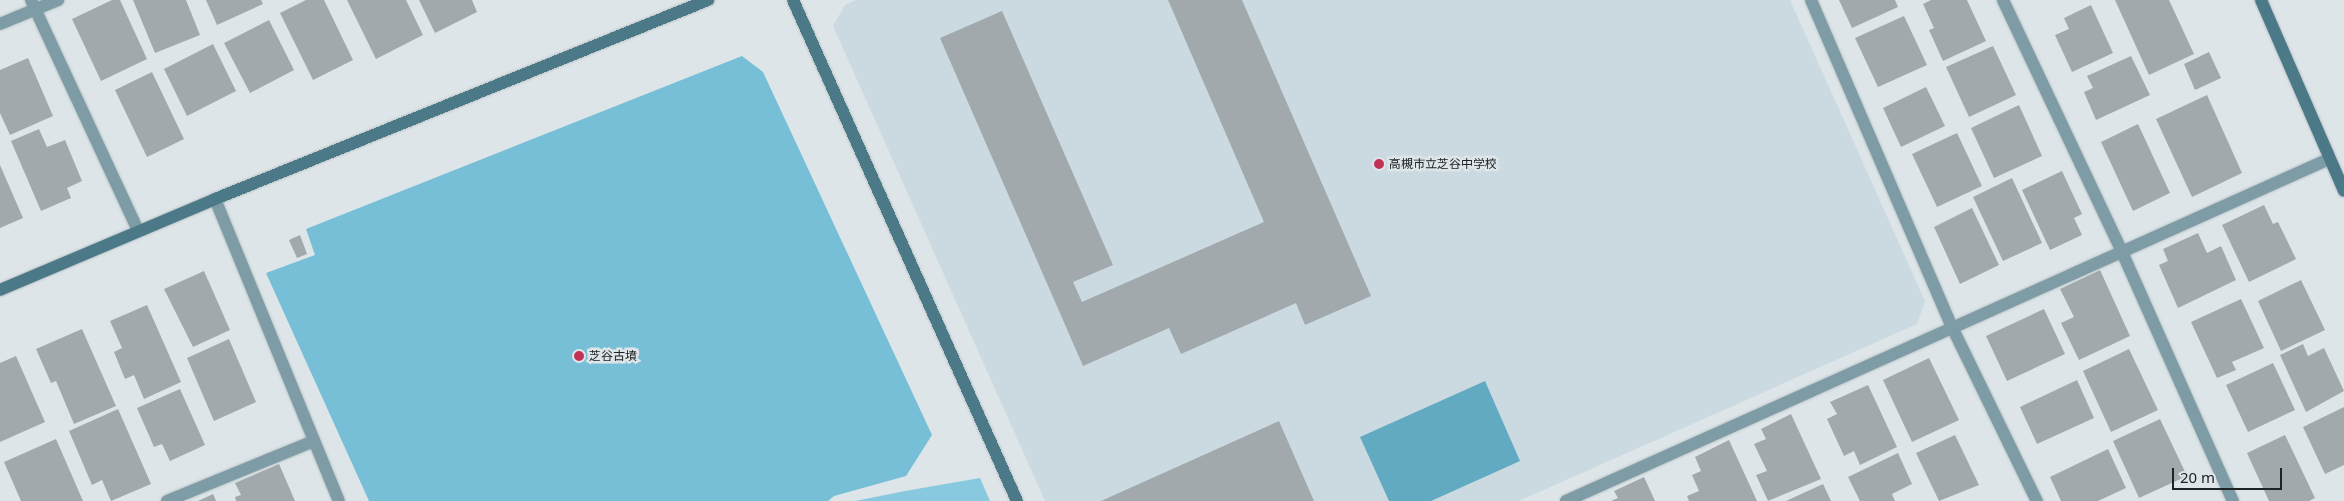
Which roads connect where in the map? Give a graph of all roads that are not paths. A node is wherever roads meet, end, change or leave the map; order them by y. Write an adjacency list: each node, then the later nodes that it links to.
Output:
1 (58, 0): 7 (street)
2 (708, 0): 11 (street)
3 (793, 0): 20 (street)
4 (1811, 0): 15 (street)
5 (2003, 0): 13 (street)
6 (2261, 0): 9 (street)
7 (32, 5): 8 (street); 12 (street)
8 (0, 24)
9 (2329, 158): 10 (street); 13 (street)
10 (2344, 191)
11 (215, 198): 12 (street); 16 (street)
12 (138, 231): 14 (street)
13 (2122, 252): 15 (street); 22 (street)
14 (0, 290)
15 (1952, 327): 17 (street); 21 (street)
16 (314, 441): 18 (street); 19 (street)
17 (2035, 500)
18 (167, 501)
19 (338, 501)
20 (1017, 501)
21 (1566, 501)
22 (2232, 501)

